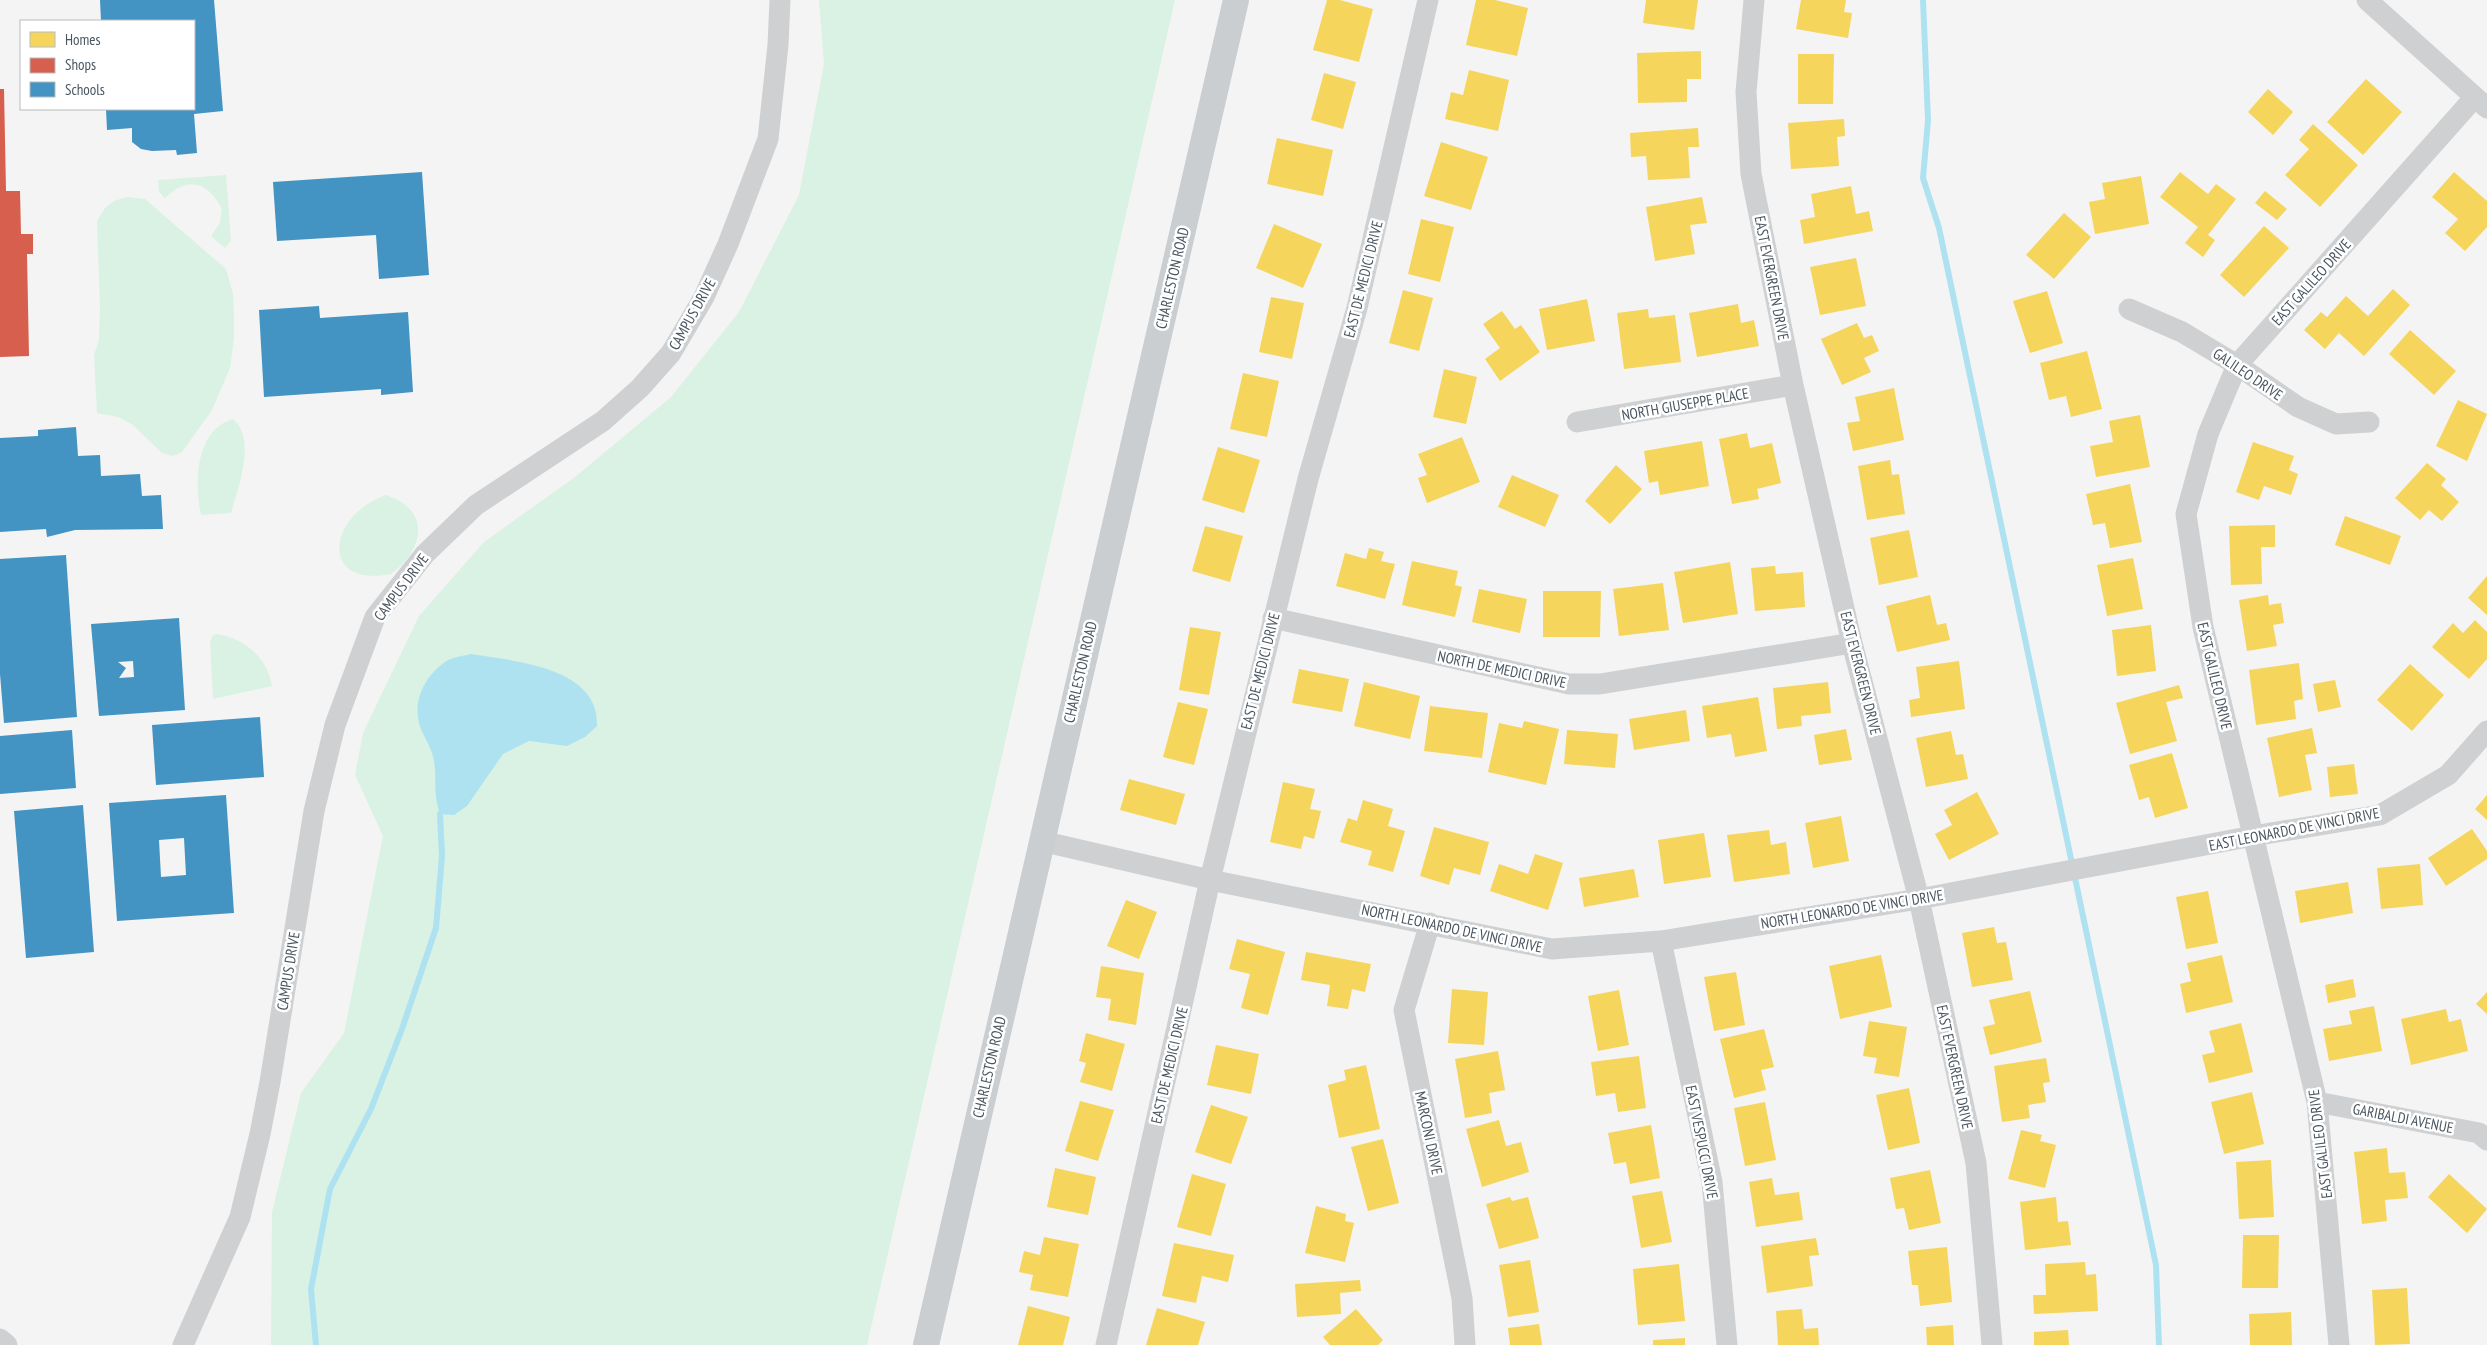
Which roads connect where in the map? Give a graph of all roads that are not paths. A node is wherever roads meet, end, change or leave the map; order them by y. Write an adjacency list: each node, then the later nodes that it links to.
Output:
1 (780, 0): 26 (street, CAMPUS DRIVE)
2 (1236, 0): 16 (main road, CHARLESTON ROAD)
3 (1428, 0): 12 (street, EAST DE MEDICI DRIVE)
4 (1754, 0): 9 (street, EAST EVERGREEN DRIVE)
5 (2367, 0): 6 (street)
6 (2481, 103): 8 (street, EAST GALILEO DRIVE)
7 (2130, 309): 8 (street, GALILEO DRIVE)
8 (2237, 365): 11 (street, GALILEO DRIVE); 15 (street, EAST GALILEO DRIVE)
9 (1794, 385): 10 (street, NORTH GIUSEPPE PLACE); 13 (street, EAST EVERGREEN DRIVE)
10 (1577, 422)
11 (2369, 422)
12 (1272, 618): 13 (street, NORTH DE MEDICI DRIVE); 18 (street, EAST DE MEDICI DRIVE)
13 (1852, 643): 19 (street, EAST EVERGREEN DRIVE)
14 (2487, 731): 15 (street, EAST LEONARDO DE VINCI DRIVE)
15 (2253, 836): 17 (street, EAST LEONARDO DE VINCI DRIVE); 22 (street, EAST GALILEO DRIVE)
16 (1041, 841): 18 (street, NORTH LEONARDO DE VINCI DRIVE); 27 (main road, CHARLESTON ROAD)
17 (2074, 870): 19 (street, NORTH LEONARDO DE VINCI DRIVE)
18 (1210, 880): 20 (street, NORTH LEONARDO DE VINCI DRIVE); 28 (street, EAST DE MEDICI DRIVE)
19 (1919, 899): 21 (street, NORTH LEONARDO DE VINCI DRIVE); 31 (street, EAST EVERGREEN DRIVE)
20 (1430, 923): 21 (street, NORTH LEONARDO DE VINCI DRIVE); 29 (street, MARCONI DRIVE)
21 (1661, 941): 30 (street, EAST VESPUCCI DRIVE)
22 (2317, 1102): 23 (street, GARIBALDI AVENUE); 32 (street, EAST GALILEO DRIVE)
23 (2484, 1132)
24 (0, 1339): 25 (street)
25 (7, 1345)
26 (183, 1345)
27 (926, 1345)
28 (1106, 1345)
29 (1465, 1345)
30 (1727, 1345)
31 (1992, 1345)
32 (2339, 1345)

